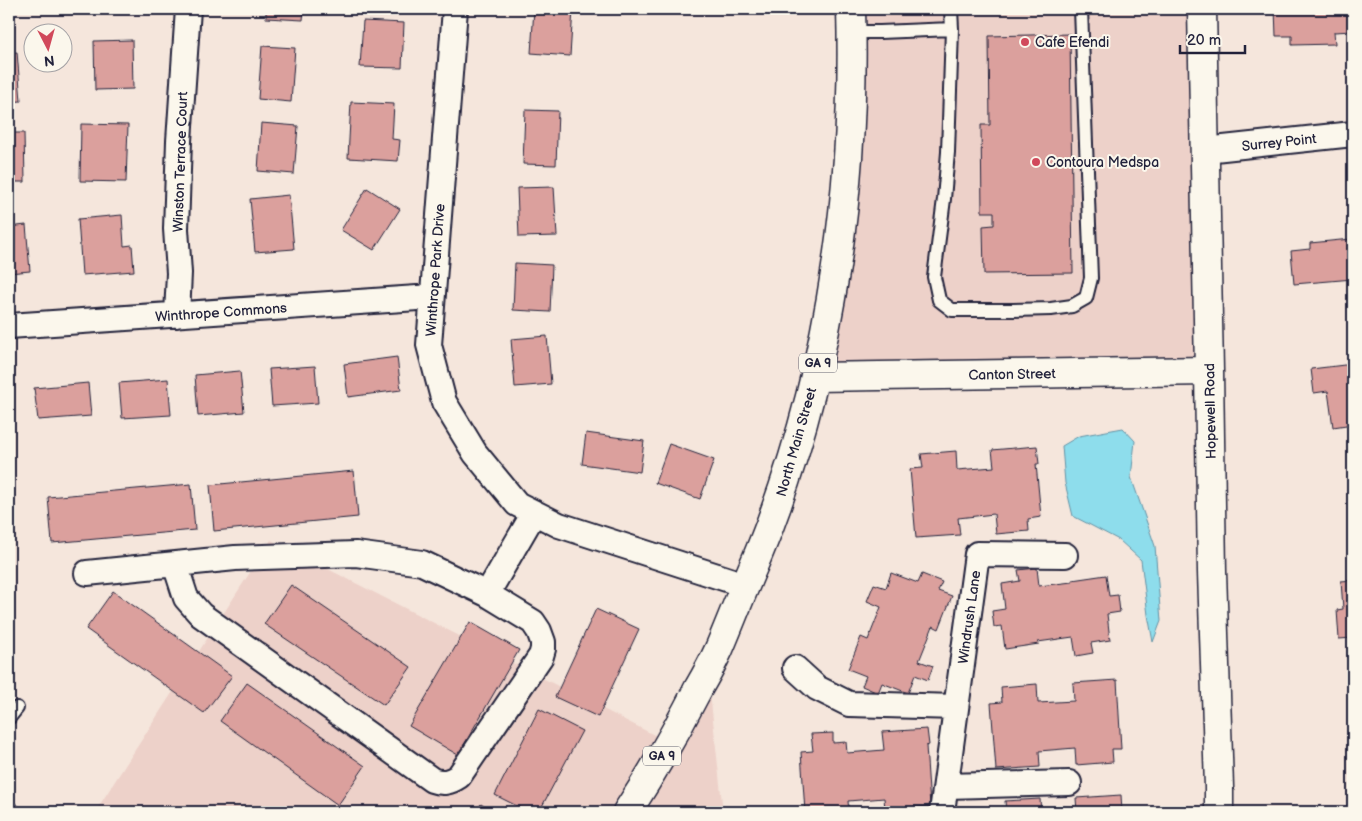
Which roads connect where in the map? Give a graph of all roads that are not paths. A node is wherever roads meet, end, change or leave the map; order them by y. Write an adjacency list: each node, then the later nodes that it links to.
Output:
1 (188, 9): 11 (street, Winston Terrace Court)
2 (455, 9): 10 (street, Winthrope Park Drive)
3 (951, 9): 7 (lane)
4 (1081, 9): 7 (lane)
5 (1202, 9): 9 (street, Hopewell Road)
6 (851, 20): 7 (lane); 14 (street, North Main Street / GA 9)
7 (952, 29)
8 (1353, 134): 9 (street, Surrey Point)
9 (1205, 150): 13 (street, Hopewell Road)
10 (432, 297): 11 (street, Winthrope Commons); 15 (street, Winthrope Park Drive)
11 (177, 315): 12 (street, Winthrope Commons)
12 (9, 326)
13 (1209, 371): 14 (street, Canton Street); 29 (street, Hopewell Road)
14 (815, 377): 19 (street, North Main Street / GA 9)
15 (534, 513): 19 (street, Winthrope Park Drive); 20 (street)
16 (1065, 555): 22 (street, Windrush Lane)
17 (175, 564): 18 (street); 20 (street); 20 (street)
18 (87, 573)
19 (745, 585): 27 (street, North Main Street / GA 9)
20 (487, 594)
21 (795, 668): 22 (street)
22 (956, 706): 26 (street, Windrush Lane)
23 (17, 708): 24 (lane)
24 (9, 718)
25 (1069, 783): 26 (street)
26 (946, 786): 28 (street, Windrush Lane)
27 (626, 812)
28 (942, 812)
29 (1219, 812)

